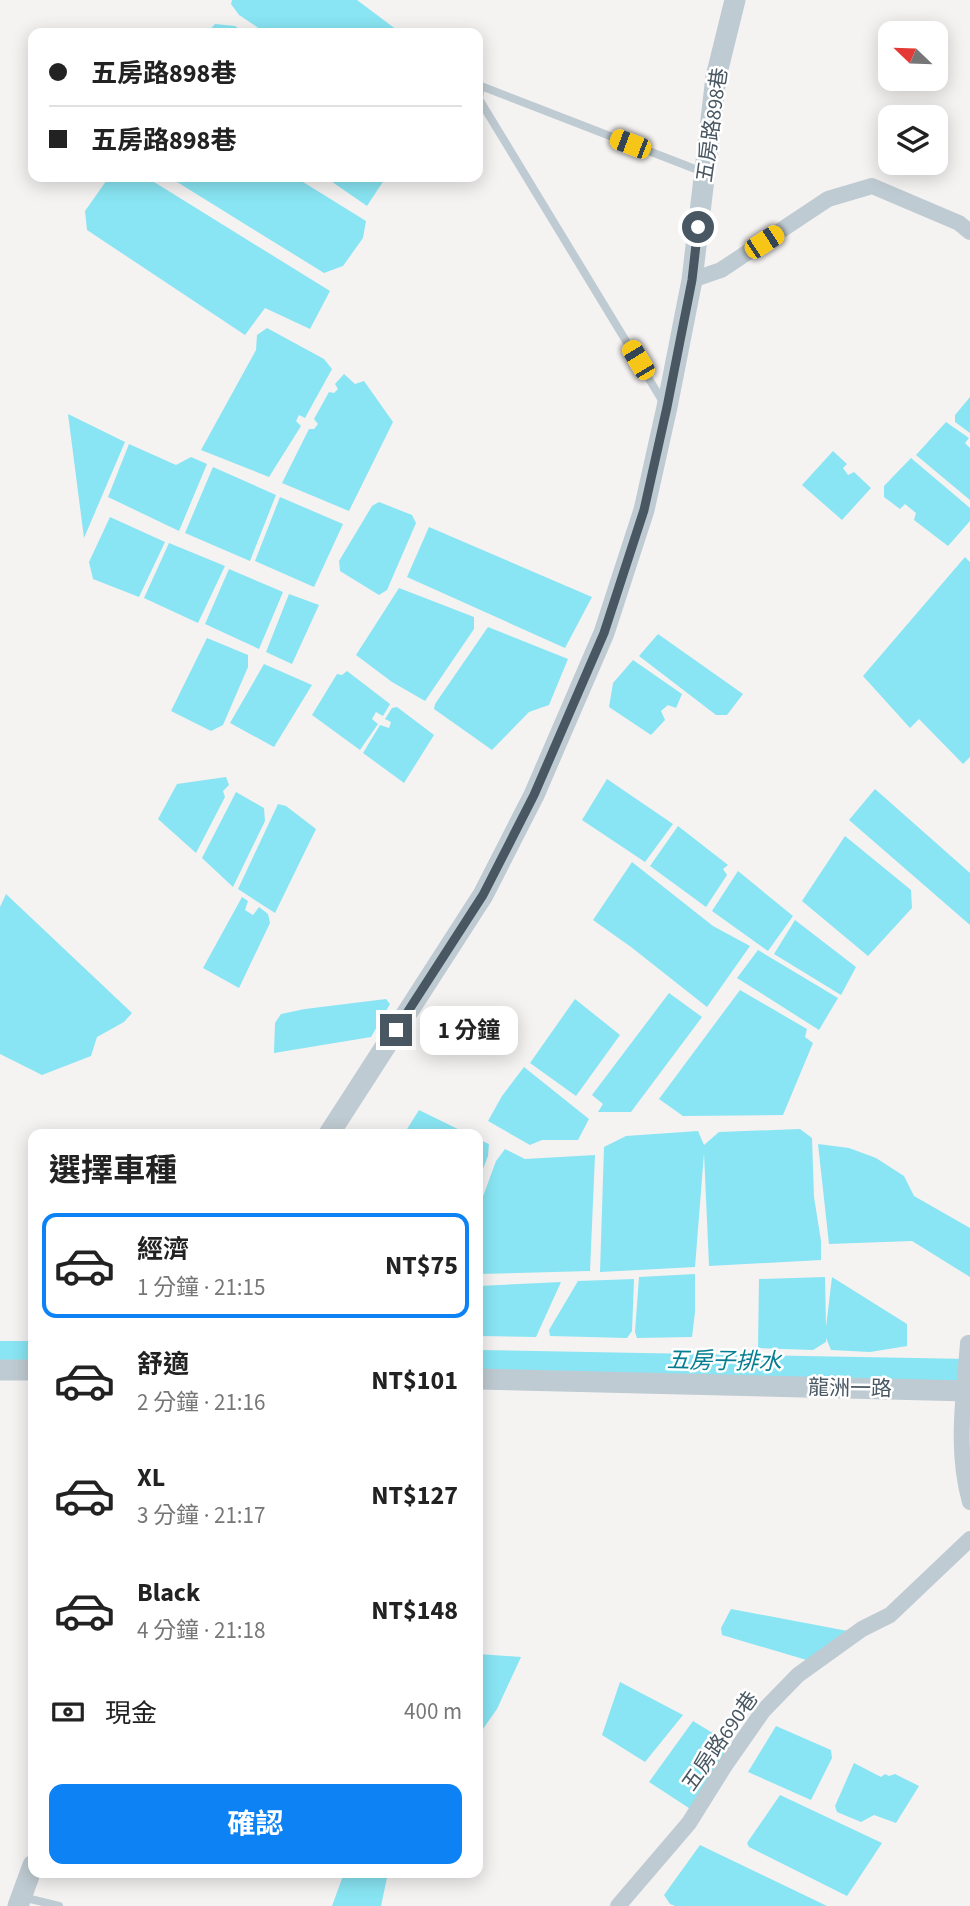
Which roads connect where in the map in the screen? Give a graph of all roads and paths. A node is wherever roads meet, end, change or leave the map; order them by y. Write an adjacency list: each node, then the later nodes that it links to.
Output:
1 (735, 0): 4 (street, 五房路898巷)
2 (483, 87): 4 (lane)
3 (483, 106): 7 (lane)
4 (705, 173): 6 (street, 五房路898巷)
5 (970, 232): 6 (street)
6 (692, 280): 7 (street, 五房路898巷)
7 (667, 407): 8 (street, 五房路898巷)
8 (332, 1129)
9 (969, 1343): 13 (street)
10 (0, 1370): 11 (street)
11 (28, 1370)
12 (483, 1379): 13 (street, 龍洲一路)
13 (967, 1391): 14 (street)
14 (970, 1502)
15 (970, 1539): 19 (street, 五房路690巷)
16 (28, 1878): 17 (street)
17 (20, 1901): 18 (lane)
18 (59, 1906)
19 (618, 1906)

